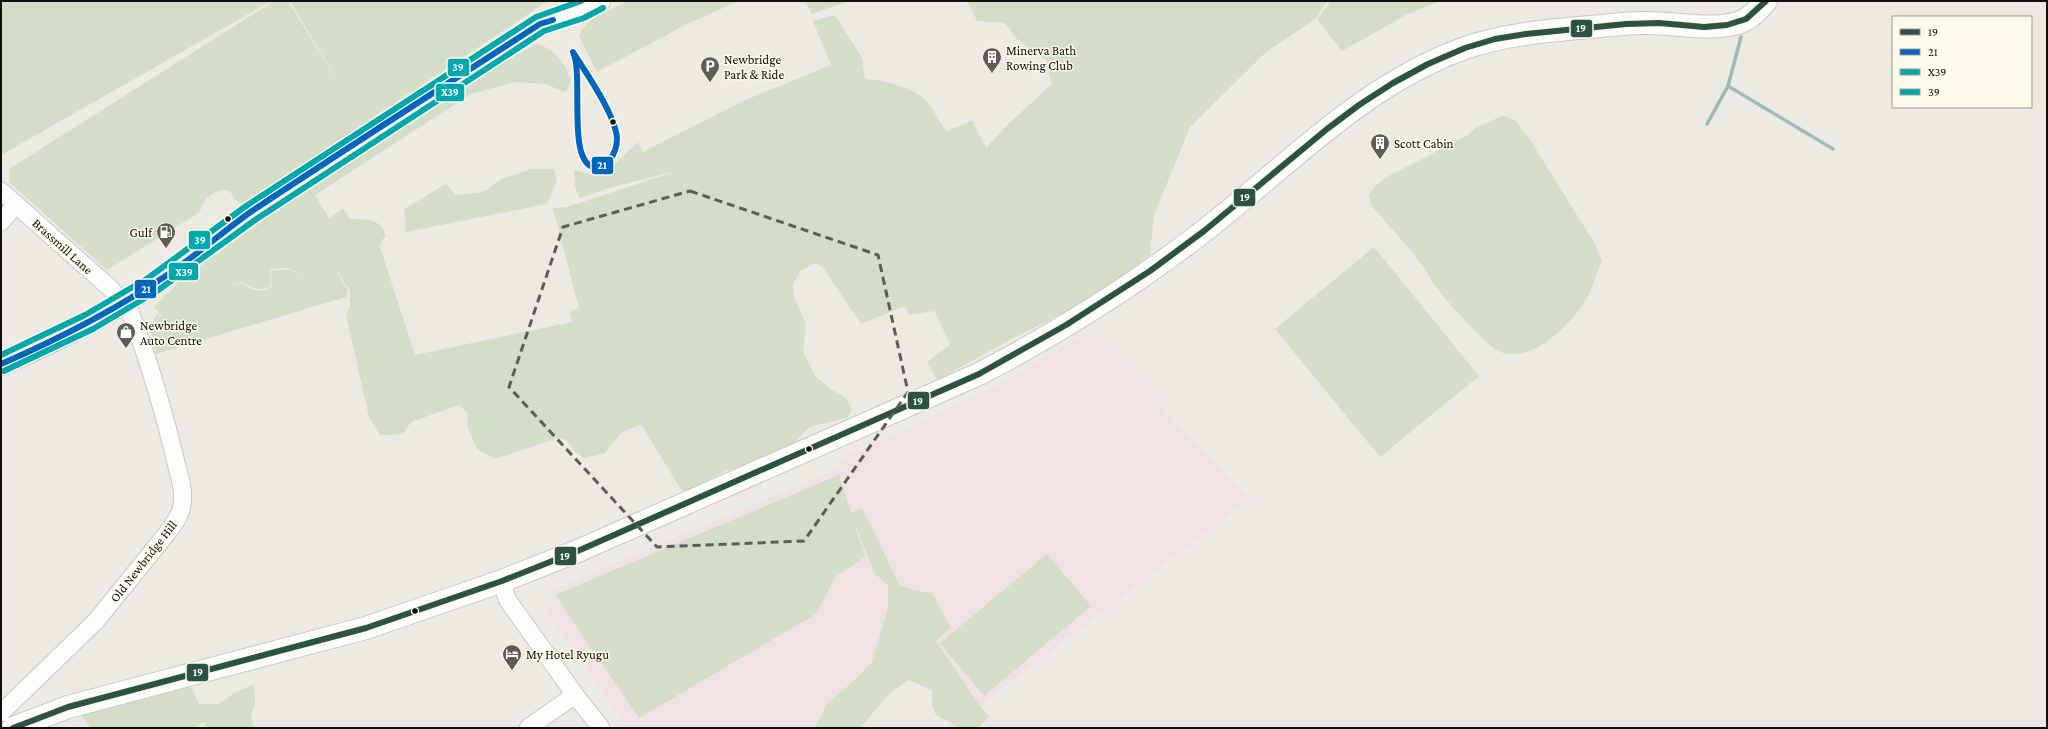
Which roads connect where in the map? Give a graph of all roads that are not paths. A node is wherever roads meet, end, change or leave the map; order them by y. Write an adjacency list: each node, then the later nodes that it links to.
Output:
1 (599, 1): 6 (main road)
2 (1766, 1): 8 (main road)
3 (1, 191): 4 (street, Brassmill Lane)
4 (16, 204): 5 (street); 6 (street, Brassmill Lane)
5 (1, 222)
6 (124, 303): 7 (main road); 10 (street, Old Newbridge Hill)
7 (1, 364)
8 (502, 581): 9 (street); 11 (main road)
9 (575, 695): 12 (street); 13 (street)
10 (1, 713)
11 (13, 728)
12 (528, 728)
13 (601, 728)

